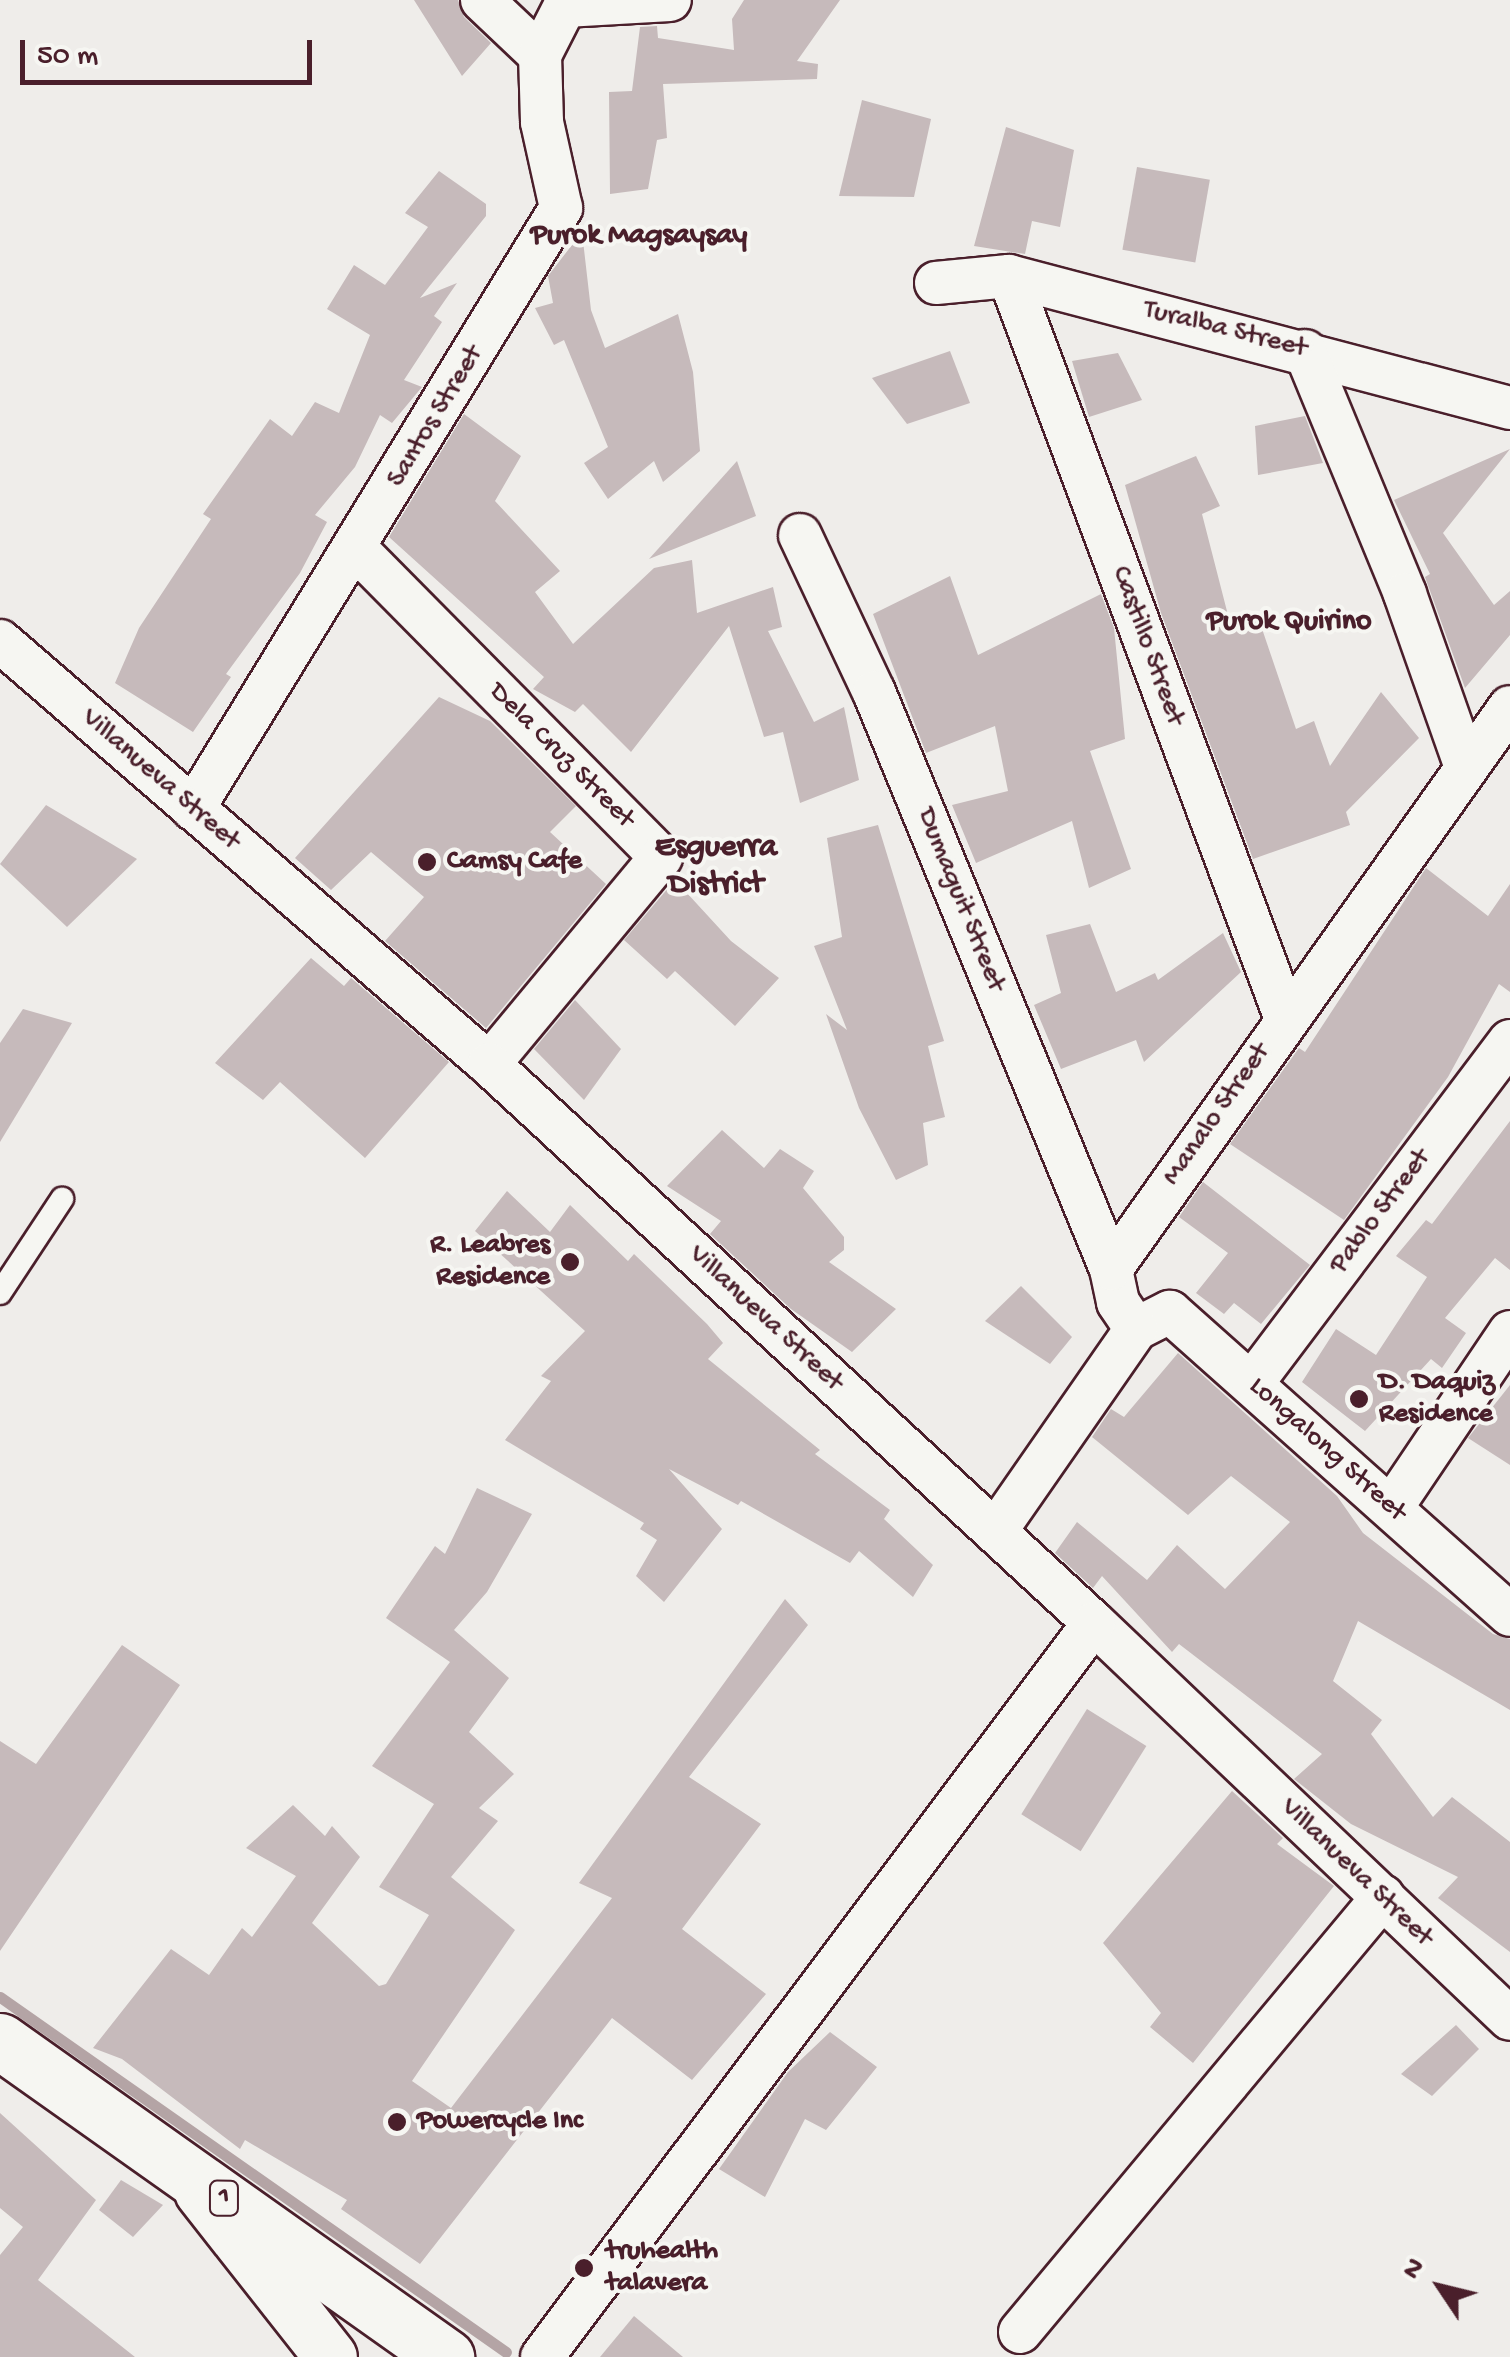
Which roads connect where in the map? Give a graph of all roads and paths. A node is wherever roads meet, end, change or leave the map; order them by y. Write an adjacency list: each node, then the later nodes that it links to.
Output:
1 (482, 0): 4 (street)
2 (670, 0): 3 (street)
3 (567, 3): 4 (street, Santos Street)
4 (540, 55): 10 (street, Santos Street)
5 (1009, 276): 6 (street, Turalba Street); 7 (street, Turalba Street); 15 (street, Castillo Street)
6 (936, 283)
7 (1305, 350): 8 (street, Turalba Street); 13 (street)
8 (1510, 408)
9 (800, 535): 19 (street, Dumaguit Street)
10 (357, 550): 14 (street, Santos Street); 17 (street, Dela Cruz Street)
11 (0, 640): 14 (street, Villanueva Street)
12 (1508, 713): 13 (street, Manalo Street)
13 (1466, 767): 15 (street, Manalo Street)
14 (193, 809): 17 (street, Villanueva Street)
15 (1285, 1016): 19 (street, Manalo Street)
16 (1510, 1041): 23 (street, Pablo Street)
17 (489, 1064): 25 (street, Villanueva Street)
18 (62, 1199): 20 (lane)
19 (1111, 1269): 21 (street)
20 (0, 1294)
21 (1136, 1330): 23 (street, Longalong Street); 25 (street)
22 (1510, 1332): 24 (street)
23 (1253, 1382): 24 (street, Longalong Street)
24 (1392, 1507): 26 (street, Longalong Street)
25 (994, 1532): 27 (street, Villanueva Street)
26 (1510, 1615)
27 (1094, 1624): 28 (street, Villanueva Street); 35 (street)
28 (1383, 1898): 29 (street, Villanueva Street); 32 (street)
29 (1510, 2020)
30 (0, 2041): 31 (main road, 1)
31 (181, 2168): 33 (street); 34 (main road, 1)
32 (1020, 2332)
33 (332, 2357)
34 (446, 2357)
35 (542, 2357)

